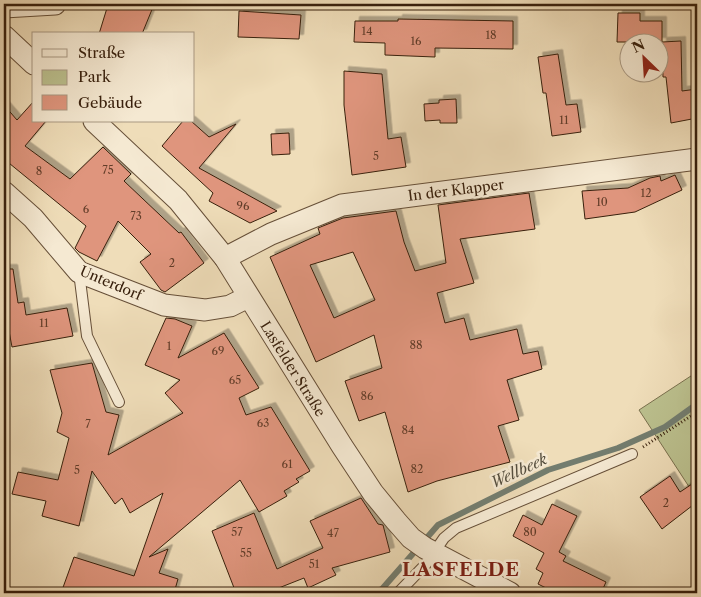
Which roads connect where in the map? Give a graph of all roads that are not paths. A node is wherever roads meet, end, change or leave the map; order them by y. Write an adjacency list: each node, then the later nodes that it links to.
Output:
1 (55, 4): 2 (street)
2 (4, 7)
3 (4, 36): 4 (street)
4 (32, 62)
5 (95, 122): 8 (street, Lasfelder Straße)
6 (697, 159): 8 (street, In der Klapper)
7 (4, 192): 9 (street, Unterdorf)
8 (225, 258): 10 (street, Lasfelder Straße)
9 (79, 272): 10 (street, Unterdorf); 11 (lane)
10 (248, 297): 13 (street, Lasfelder Straße)
11 (120, 402)
12 (632, 454): 13 (lane)
13 (423, 546): 14 (lane); 15 (street, Lasfelder Straße)
14 (398, 593)
15 (510, 593)

